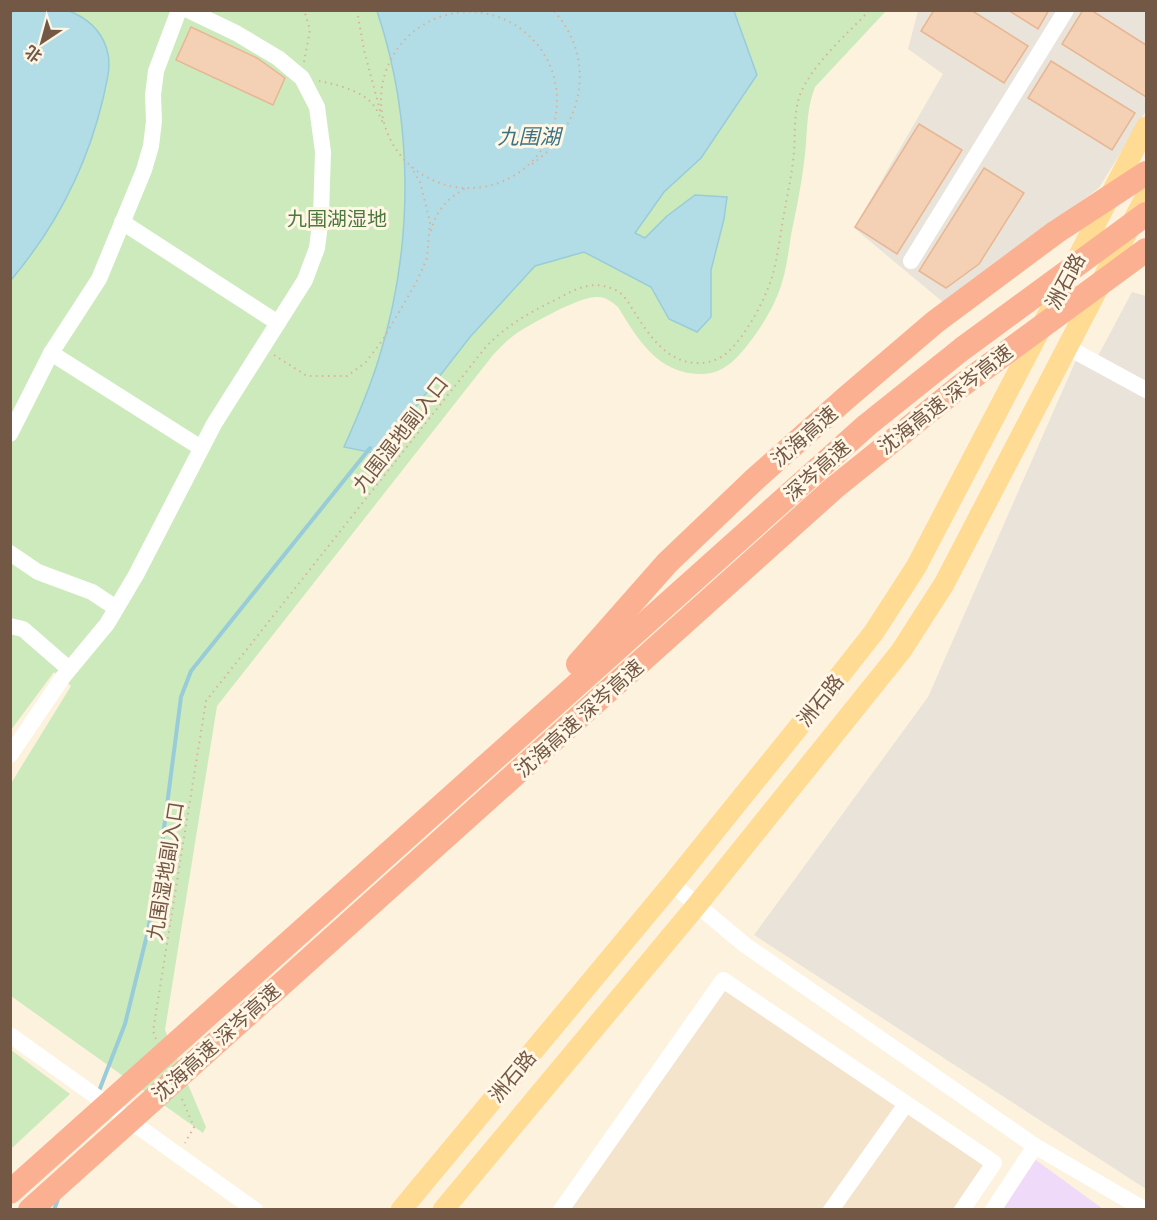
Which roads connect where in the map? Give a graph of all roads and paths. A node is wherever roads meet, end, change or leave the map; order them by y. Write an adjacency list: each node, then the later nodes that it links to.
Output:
1 (178, 10): 19 (street)
2 (188, 10): 10 (street)
3 (304, 10): 10 (path)
4 (357, 10): 12 (path)
5 (470, 10): 9 (path)
6 (554, 10): 14 (path)
7 (870, 10): 39 (path, 九围湿地副入口)
8 (1066, 10): 22 (street)
9 (475, 12): 12 (path); 14 (path)
10 (302, 78): 12 (path); 23 (street)
11 (1146, 127): 36 (main road, 洲石路)
12 (386, 128): 13 (path)
13 (410, 165): 16 (path); 20 (path)
14 (528, 167): 16 (path)
15 (1146, 172): 34 (highway, 沈海高速)
16 (466, 188): 20 (path)
17 (1146, 195): 24 (main road, 洲石路)
18 (1146, 214): 34 (highway, 深岑高速)
19 (122, 222): 23 (street); 26 (street)
20 (430, 237): 25 (path)
21 (1146, 250): 45 (highway, 沈海高速 深岑高速)
22 (910, 261)
23 (278, 323): 25 (street)
24 (1067, 346): 27 (street); 37 (main road, 洲石路)
25 (262, 348): 29 (street)
26 (51, 353): 28 (street); 29 (street)
27 (1146, 390)
28 (10, 434)
29 (201, 448): 31 (street)
30 (10, 553): 31 (street)
31 (116, 608): 33 (street)
32 (10, 626): 33 (street)
33 (69, 669): 35 (street)
34 (505, 747): 39 (highway, 沈海高速 深岑高速)
35 (10, 755)
36 (672, 884): 37 (street); 47 (main road, 洲石路)
37 (697, 905): 42 (street); 48 (main road, 洲石路)
38 (10, 1035): 43 (street)
39 (166, 1043): 44 (highway, 沈海高速 深岑高速)
40 (180, 1095): 43 (path)
41 (906, 1104): 49 (street); 50 (street); 51 (street)
42 (1035, 1146): 52 (street); 53 (street)
43 (178, 1155): 46 (street)
44 (10, 1192)
45 (30, 1209)
46 (255, 1209)
47 (400, 1209)
48 (443, 1209)
49 (561, 1209)
50 (831, 1209)
51 (962, 1209)
52 (993, 1209)
53 (1145, 1209)

